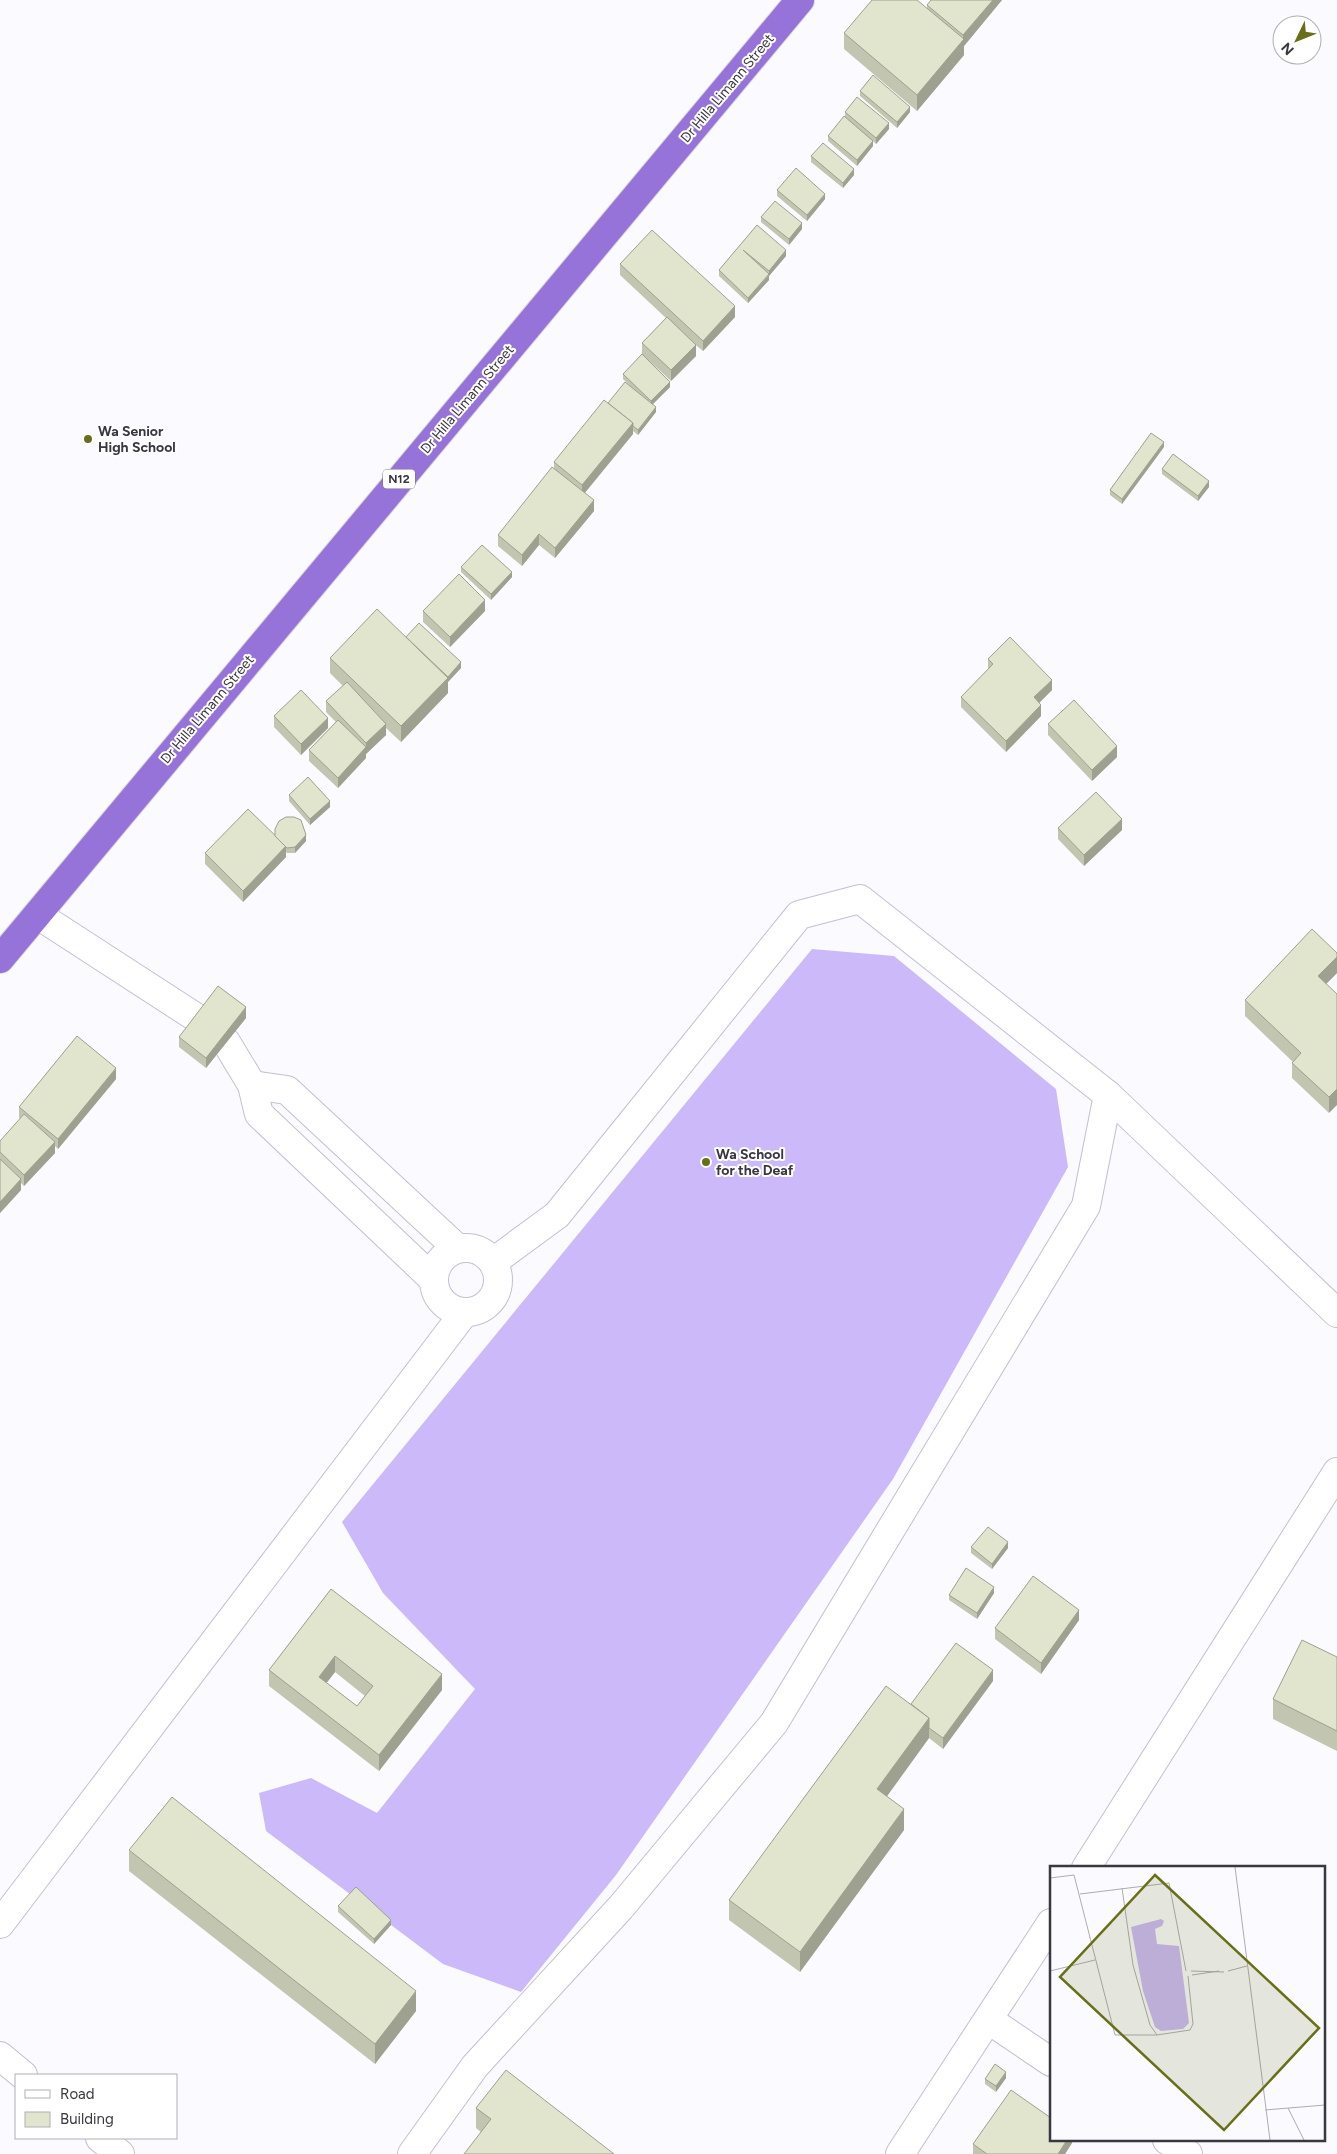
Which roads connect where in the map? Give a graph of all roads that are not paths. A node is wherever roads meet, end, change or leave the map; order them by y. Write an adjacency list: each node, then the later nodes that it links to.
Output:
1 (800, 0): 2 (highway, Dr Hilla Limann Street / N12)
2 (38, 915): 3 (highway, Dr Hilla Limann Street / N12); 4 (lane)
3 (0, 959)
4 (200, 1020)
5 (226, 1042): 6 (lane)
6 (252, 1085): 8 (lane); 10 (lane)
7 (1108, 1095): 9 (lane); 11 (lane); 24 (lane)
8 (457, 1248): 9 (lane); 10 (lane)
9 (493, 1262): 12 (lane)
10 (433, 1279): 12 (lane)
11 (1337, 1312)
12 (464, 1313): 15 (lane)
13 (1337, 1472): 14 (lane)
14 (1087, 1866)
15 (0, 1924)
16 (1050, 1925): 17 (lane)
17 (989, 2020): 19 (lane); 25 (lane)
18 (0, 2056): 20 (lane)
19 (1050, 2061)
20 (22, 2074)
21 (101, 2139): 23 (lane)
22 (1170, 2142): 26 (lane)
23 (120, 2154)
24 (412, 2154)
25 (900, 2154)
26 (1188, 2154)

